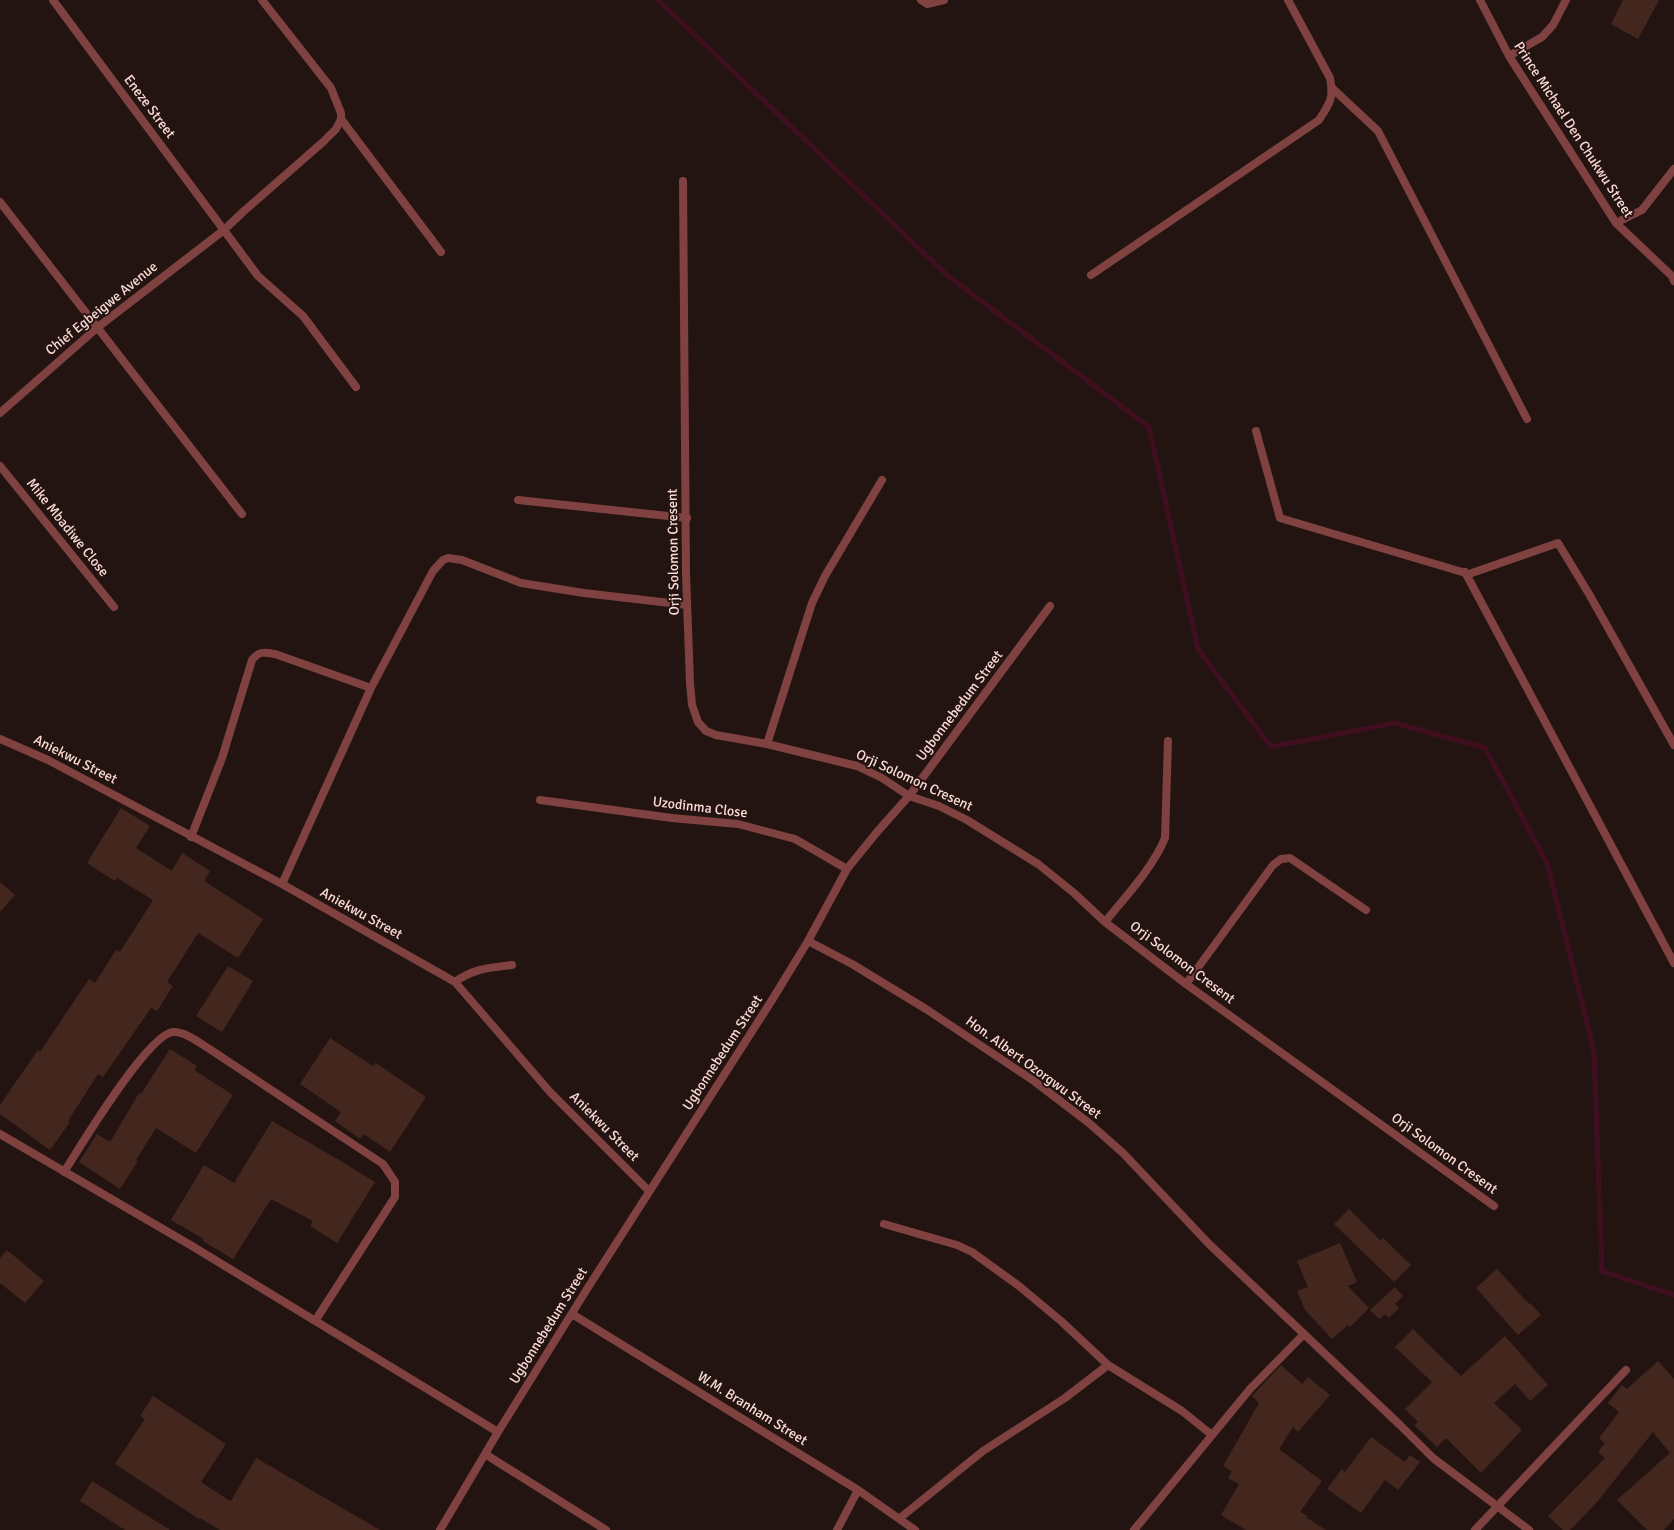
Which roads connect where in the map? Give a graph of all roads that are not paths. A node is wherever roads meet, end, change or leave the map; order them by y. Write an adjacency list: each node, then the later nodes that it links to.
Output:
1 (53, 0): 15 (street, Eneze Street)
2 (262, 0): 10 (street)
3 (921, 0): 4 (street)
4 (944, 0)
5 (1288, 0): 9 (street)
6 (1480, 0): 8 (street, Prince Michael Den Chukwu Street)
7 (1566, 0): 8 (street)
8 (1509, 56): 14 (street, Prince Michael Den Chukwu Street)
9 (1332, 88): 17 (street); 22 (street)
10 (341, 119): 15 (street, Chief Egbeigwe Avenue); 16 (street)
11 (1674, 169): 14 (street)
12 (683, 181): 28 (street, Orji Solomon Cresent)
13 (0, 202): 19 (street)
14 (1616, 223): 18 (street, Prince Michael Den Chukwu Street)
15 (224, 230): 19 (street, Chief Egbeigwe Avenue); 20 (street, Eneze Street)
16 (441, 252)
17 (1091, 275)
18 (1674, 282)
19 (98, 327): 21 (street, Chief Egbeigwe Avenue); 27 (street)
20 (356, 387)
21 (0, 412)
22 (1527, 419)
23 (1256, 431): 29 (street)
24 (0, 466): 32 (street, Mike Mbadiwe Close)
25 (882, 480): 36 (street)
26 (518, 500): 28 (street)
27 (242, 514)
28 (687, 518): 30 (street, Orji Solomon Cresent)
29 (1464, 572): 37 (street); 46 (street)
30 (687, 605): 33 (street); 36 (street, Orji Solomon Cresent)
31 (1050, 606): 38 (street, Ugbonnebedum Street)
32 (114, 607)
33 (371, 688): 40 (street); 42 (street)
34 (0, 739): 40 (street, Aniekwu Street)
35 (1168, 741): 44 (street)
36 (767, 744): 38 (street, Orji Solomon Cresent)
37 (1674, 745)
38 (909, 796): 41 (street, Ugbonnebedum Street); 44 (street, Orji Solomon Cresent)
39 (540, 800): 41 (street, Uzodinma Close)
40 (191, 837): 42 (street, Aniekwu Street)
41 (848, 869): 45 (street, Ugbonnebedum Street)
42 (282, 884): 48 (street, Aniekwu Street)
43 (1366, 910): 49 (street)
44 (1105, 922): 49 (street, Orji Solomon Cresent)
45 (808, 941): 52 (street, Ugbonnebedum Street); 57 (street, Hon. Albert Ozorgwu Street)
46 (1674, 963)
47 (512, 965): 48 (street)
48 (455, 982): 52 (street, Aniekwu Street)
49 (1186, 984): 53 (street, Orji Solomon Cresent)
50 (0, 1134): 51 (street)
51 (64, 1172): 56 (street); 56 (street)
52 (649, 1191): 55 (street, Ugbonnebedum Street)
53 (1494, 1206)
54 (884, 1224): 58 (street)
55 (572, 1314): 60 (street, Ugbonnebedum Street); 63 (street, W.M. Branham Street)
56 (315, 1321): 60 (street)
57 (1303, 1335): 61 (street); 64 (street, Hon. Albert Ozorgwu Street)
58 (1108, 1365): 61 (street); 65 (street)
59 (1626, 1370): 64 (street)
60 (498, 1432): 62 (street, Ugbonnebedum Street)
61 (1212, 1434): 70 (street)
62 (486, 1454): 66 (street, Ugbonnebedum Street); 67 (street)
63 (858, 1490): 65 (street, W.M. Branham Street); 68 (street)
64 (1496, 1507): 71 (street); 72 (street, Hon. Albert Ozorgwu Street)
65 (900, 1518): 69 (street, W.M. Branham Street)
66 (440, 1530)
67 (606, 1530)
68 (837, 1530)
69 (915, 1530)
70 (1134, 1530)
71 (1474, 1530)
72 (1529, 1530)

